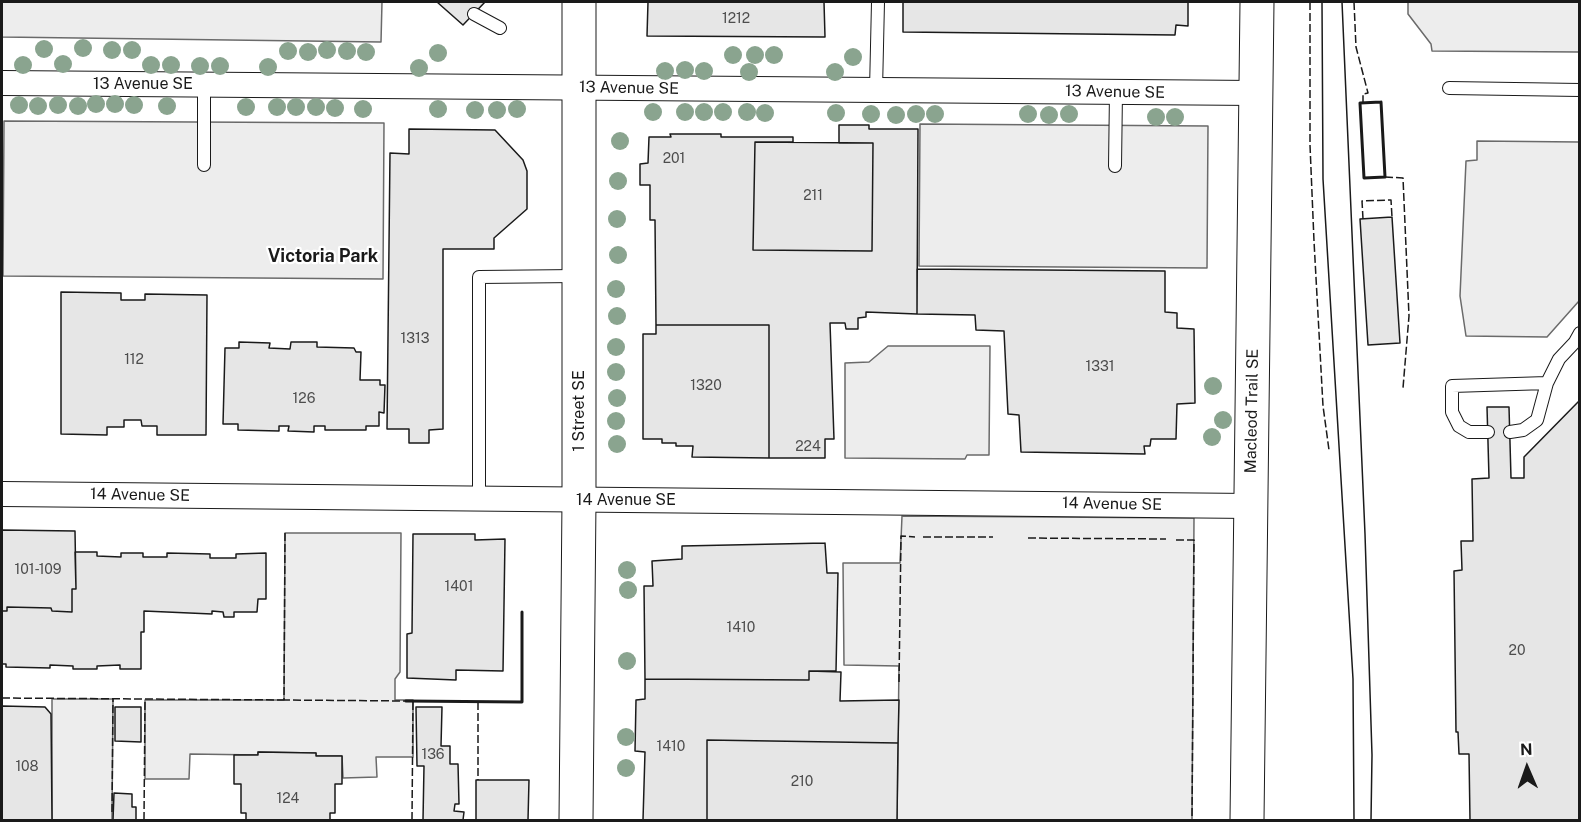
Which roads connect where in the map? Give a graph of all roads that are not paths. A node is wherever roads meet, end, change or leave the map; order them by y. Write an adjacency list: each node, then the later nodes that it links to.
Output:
1 (579, 2): 8 (main road, 1 Street SE)
2 (878, 2): 10 (lane)
3 (1257, 2): 13 (main road, Macleod Trail SE)
4 (474, 14): 5 (lane)
5 (500, 28)
6 (2, 83): 7 (street, 13 Avenue SE)
7 (204, 84): 8 (street, 13 Avenue SE); 14 (lane)
8 (578, 87): 10 (street, 13 Avenue SE); 16 (main road, 1 Street SE)
9 (1449, 88): 11 (lane)
10 (876, 90): 12 (street, 13 Avenue SE)
11 (1580, 90)
12 (1116, 92): 13 (street, 13 Avenue SE); 15 (lane)
13 (1256, 93): 24 (main road, Macleod Trail SE)
14 (204, 165)
15 (1115, 166)
16 (578, 276): 22 (lane); 23 (main road, 1 Street SE)
17 (1580, 333): 18 (lane)
18 (1547, 383): 19 (lane); 20 (lane)
19 (1488, 432)
20 (1510, 432)
21 (2, 494): 22 (street, 14 Avenue SE)
22 (480, 498): 23 (street, 14 Avenue SE)
23 (579, 500): 24 (street, 14 Avenue SE); 25 (main road, 1 Street SE)
24 (1251, 506): 26 (main road, Macleod Trail SE)
25 (576, 820)
26 (1247, 820)

